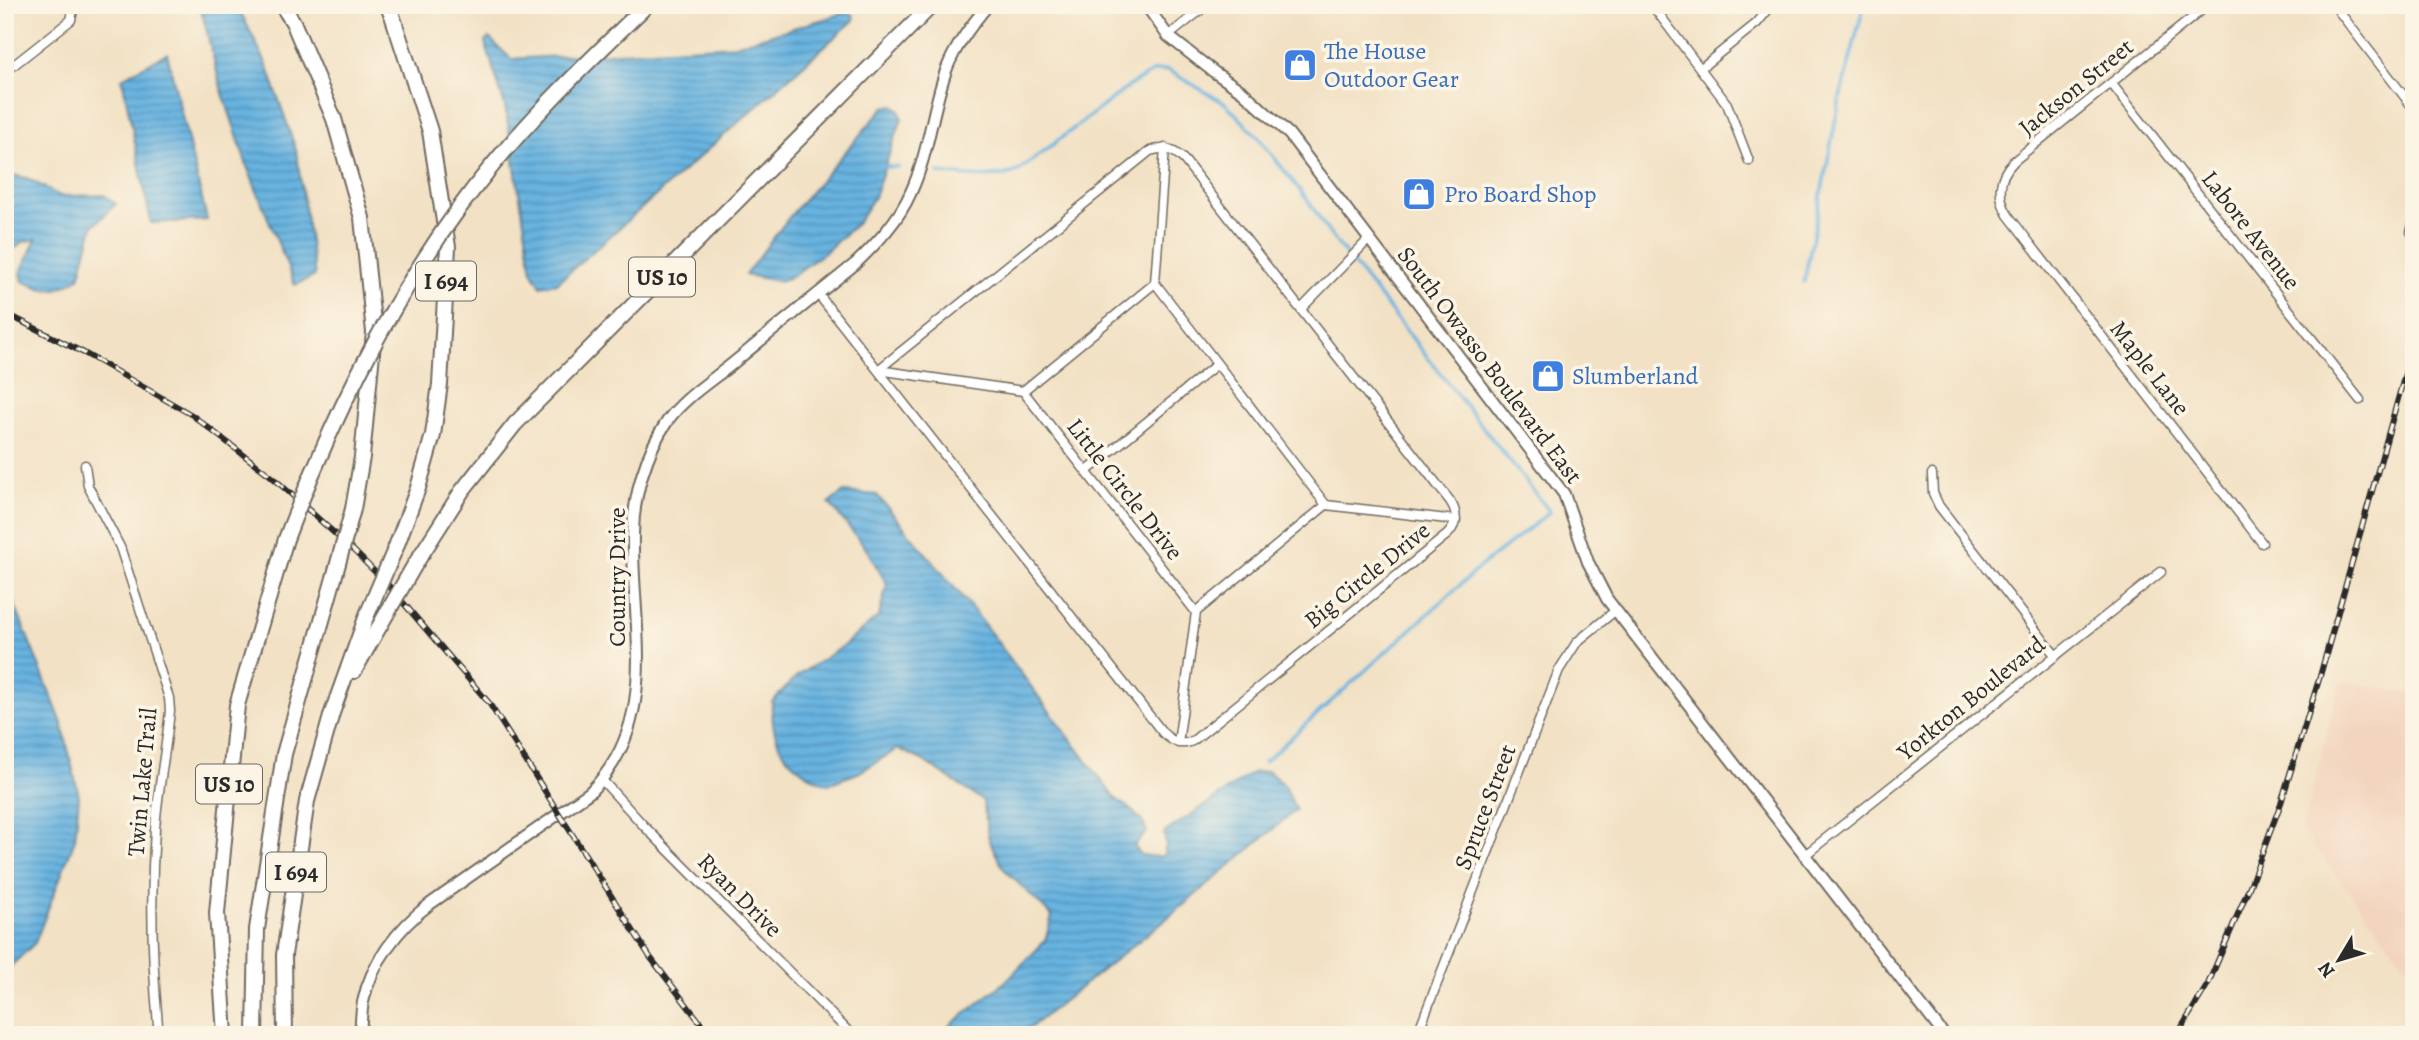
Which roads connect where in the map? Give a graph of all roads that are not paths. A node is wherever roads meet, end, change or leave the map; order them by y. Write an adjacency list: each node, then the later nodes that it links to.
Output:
1 (70, 5): 15 (street)
2 (282, 5): 47 (highway, I 694, bridge)
3 (647, 5): 46 (highway, US 10, bridge)
4 (932, 5): 41 (highway, US 10, bridge)
5 (988, 5): 25 (street, Country Drive)
6 (1146, 5): 13 (street, South Owasso Boulevard East)
7 (1207, 5): 13 (street)
8 (1652, 5): 14 (street)
9 (1772, 5): 14 (street)
10 (2208, 5): 16 (street, Jackson Street)
11 (2334, 5): 17 (street)
12 (389, 10): 41 (highway, I 694, bridge)
13 (1168, 36): 23 (street, South Owasso Boulevard East)
14 (1701, 68): 19 (street)
15 (5, 72)
16 (2111, 83): 20 (street, Jackson Street); 30 (street, Labore Avenue)
17 (2414, 109)
18 (1165, 148): 24 (street); 26 (street, Big Circle Drive); 28 (street)
19 (1749, 161)
20 (2008, 215): 36 (street, Maple Lane)
21 (2414, 221): 22 (street)
22 (2411, 232)
23 (1369, 239): 26 (street); 38 (street, South Owasso Boulevard East)
24 (1155, 283): 27 (street); 29 (street)
25 (818, 294): 28 (street); 43 (street, Country Drive)
26 (1301, 309): 35 (street, Big Circle Drive)
27 (1217, 364): 32 (street); 34 (street)
28 (878, 370): 29 (street); 42 (street)
29 (1023, 391): 32 (street, Little Circle Drive)
30 (2360, 400)
31 (85, 465): 45 (street, Twin Lake Trail)
32 (1087, 471): 39 (street, Little Circle Drive)
33 (1932, 474): 40 (street)
34 (1326, 505): 35 (street); 39 (street)
35 (1456, 520): 42 (street, Big Circle Drive)
36 (2262, 544)
37 (2161, 572): 40 (street, Yorkton Boulevard)
38 (1616, 610): 44 (street, South Owasso Boulevard East); 51 (street, Spruce Street)
39 (1196, 612): 42 (street)
40 (2055, 655): 44 (street, Yorkton Boulevard)
41 (332, 713): 48 (highway, I 694)
42 (1178, 743)
43 (602, 780): 49 (street, Country Drive); 50 (street, Ryan Drive)
44 (1805, 855): 52 (street, South Owasso Boulevard East)
45 (159, 1035)
46 (225, 1035)
47 (255, 1035)
48 (285, 1035)
49 (360, 1035)
50 (852, 1035)
51 (1417, 1035)
52 (1944, 1035)

